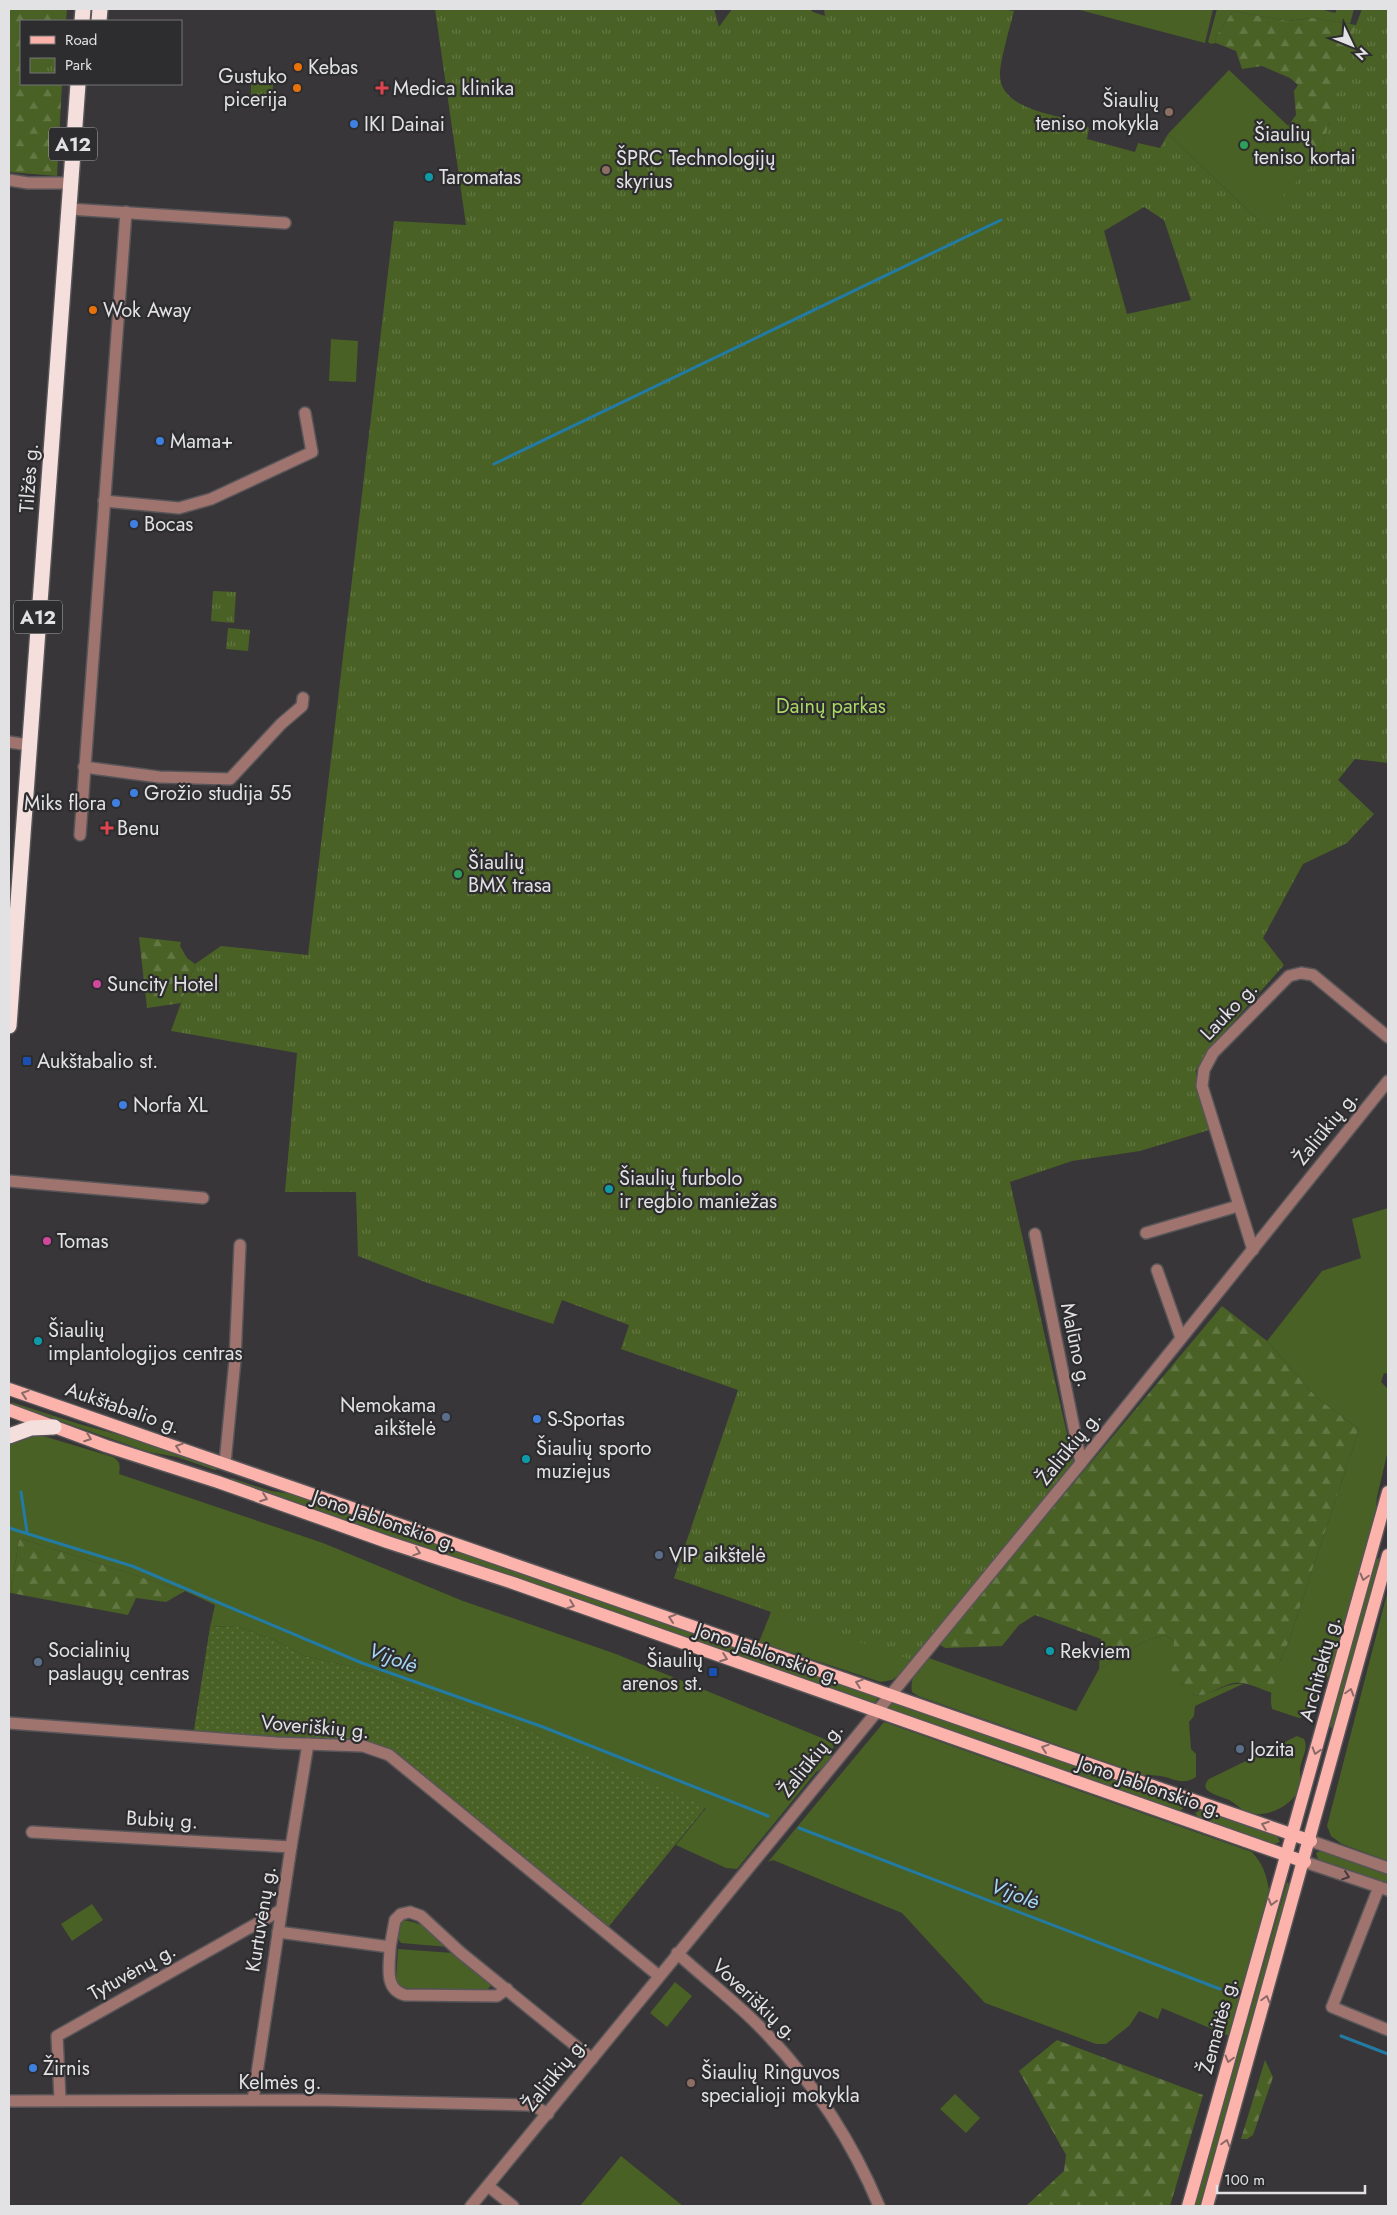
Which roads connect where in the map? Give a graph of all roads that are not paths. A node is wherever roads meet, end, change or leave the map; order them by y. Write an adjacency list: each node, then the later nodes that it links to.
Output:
1 (77, 91): 3 (highway, Tilžės g. / A12)
2 (9, 180): 3 (street)
3 (70, 183): 4 (highway, Tilžės g. / A12)
4 (69, 209): 5 (street); 11 (highway, Tilžės g. / A12)
5 (126, 212): 6 (street); 8 (street)
6 (285, 224)
7 (305, 413): 8 (street)
8 (104, 501): 12 (street)
9 (304, 698): 12 (street)
10 (9, 742): 11 (street)
11 (29, 745): 14 (highway, Tilžės g. / A12)
12 (84, 767): 13 (street)
13 (80, 835)
14 (9, 1026)
15 (1388, 1036): 19 (street, Lauko g.)
16 (1388, 1081): 23 (street, Žaliūkių g.)
17 (9, 1181): 18 (street)
18 (203, 1198)
19 (1238, 1206): 20 (street); 23 (street, Lauko g.)
20 (1146, 1233)
21 (1035, 1234): 31 (street, Malūno g.)
22 (240, 1245): 30 (street)
23 (1253, 1250): 25 (street, Žaliūkių g.)
24 (1157, 1270): 25 (street)
25 (1181, 1338): 31 (street, Žaliūkių g.)
26 (9, 1389): 30 (main road, Aukštabalio g., one-way to 26)
27 (9, 1410): 28 (main road, Aukštabalio g.)
28 (54, 1426): 29 (highway); 32 (main road, Aukštabalio g., one-way to 32)
29 (9, 1436)
30 (225, 1463): 32 (main road); 36 (main road, Jono Jablonskio g., one-way to 30)
31 (1081, 1463): 36 (street, Žaliūkių g.)
32 (218, 1482): 37 (main road, Jono Jablonskio g., one-way to 37)
33 (1388, 1492): 34 (main road, Architektų g.)
34 (1372, 1550): 35 (main road); 39 (main road, Architektų g., one-way to 39)
35 (1388, 1554): 40 (main road, Architektų g., one-way to 35)
36 (890, 1694): 37 (street, Žaliūkių g.); 43 (main road, Jono Jablonskio g., one-way to 36)
37 (875, 1712): 46 (main road, Jono Jablonskio g.); 53 (street, Žaliūkių g.)
38 (9, 1723): 41 (street, Voveriškių g.)
39 (1323, 1729): 40 (main road); 43 (main road, Architektų g., one-way to 43)
40 (1338, 1732): 44 (main road, Architektų g.)
41 (308, 1744): 45 (street, Kurtuvėnų g.); 54 (street, Voveriškių g.)
42 (32, 1832): 45 (street, Bubių g.)
43 (1292, 1834): 44 (main road, Jono Jablonskio g.); 46 (main road, Architektų g.)
44 (1310, 1841): 47 (main road, Architektų g.); 48 (street)
45 (290, 1847): 50 (street, Kurtuvėnų g.)
46 (1285, 1855): 47 (main road, Jono Jablonskio g.); 66 (main road, Žemaitės g., one-way to 66)
47 (1305, 1862): 49 (street, one-way to 49); 67 (main road, Žemaitės g., one-way to 47)
48 (1388, 1868)
49 (1384, 1888): 56 (street)
50 (281, 1910): 51 (street, Kurtuvėnų g.); 58 (street, Tytuvėnų g.)
51 (278, 1932): 52 (street); 59 (street, Kurtuvėnų g.)
52 (390, 1947): 55 (street); 55 (street)
53 (677, 1953): 54 (street, Žaliūkių g.); 65 (street, Voveriškių g.)
54 (658, 1976): 57 (street, Žaliūkių g.)
55 (507, 1989): 57 (street)
56 (1388, 2030)
57 (592, 2058): 61 (street, Žaliūkių g.)
58 (60, 2099): 59 (street, Kelmės g.); 60 (street, Kelmės g.)
59 (253, 2100): 61 (street, Kelmės g.)
60 (9, 2101)
61 (548, 2114): 62 (street, Žaliūkių g.)
62 (488, 2186): 63 (street, Žaliūkių g.); 64 (street)
63 (471, 2206)
64 (513, 2206)
65 (879, 2206)
66 (1188, 2206)
67 (1207, 2206)

